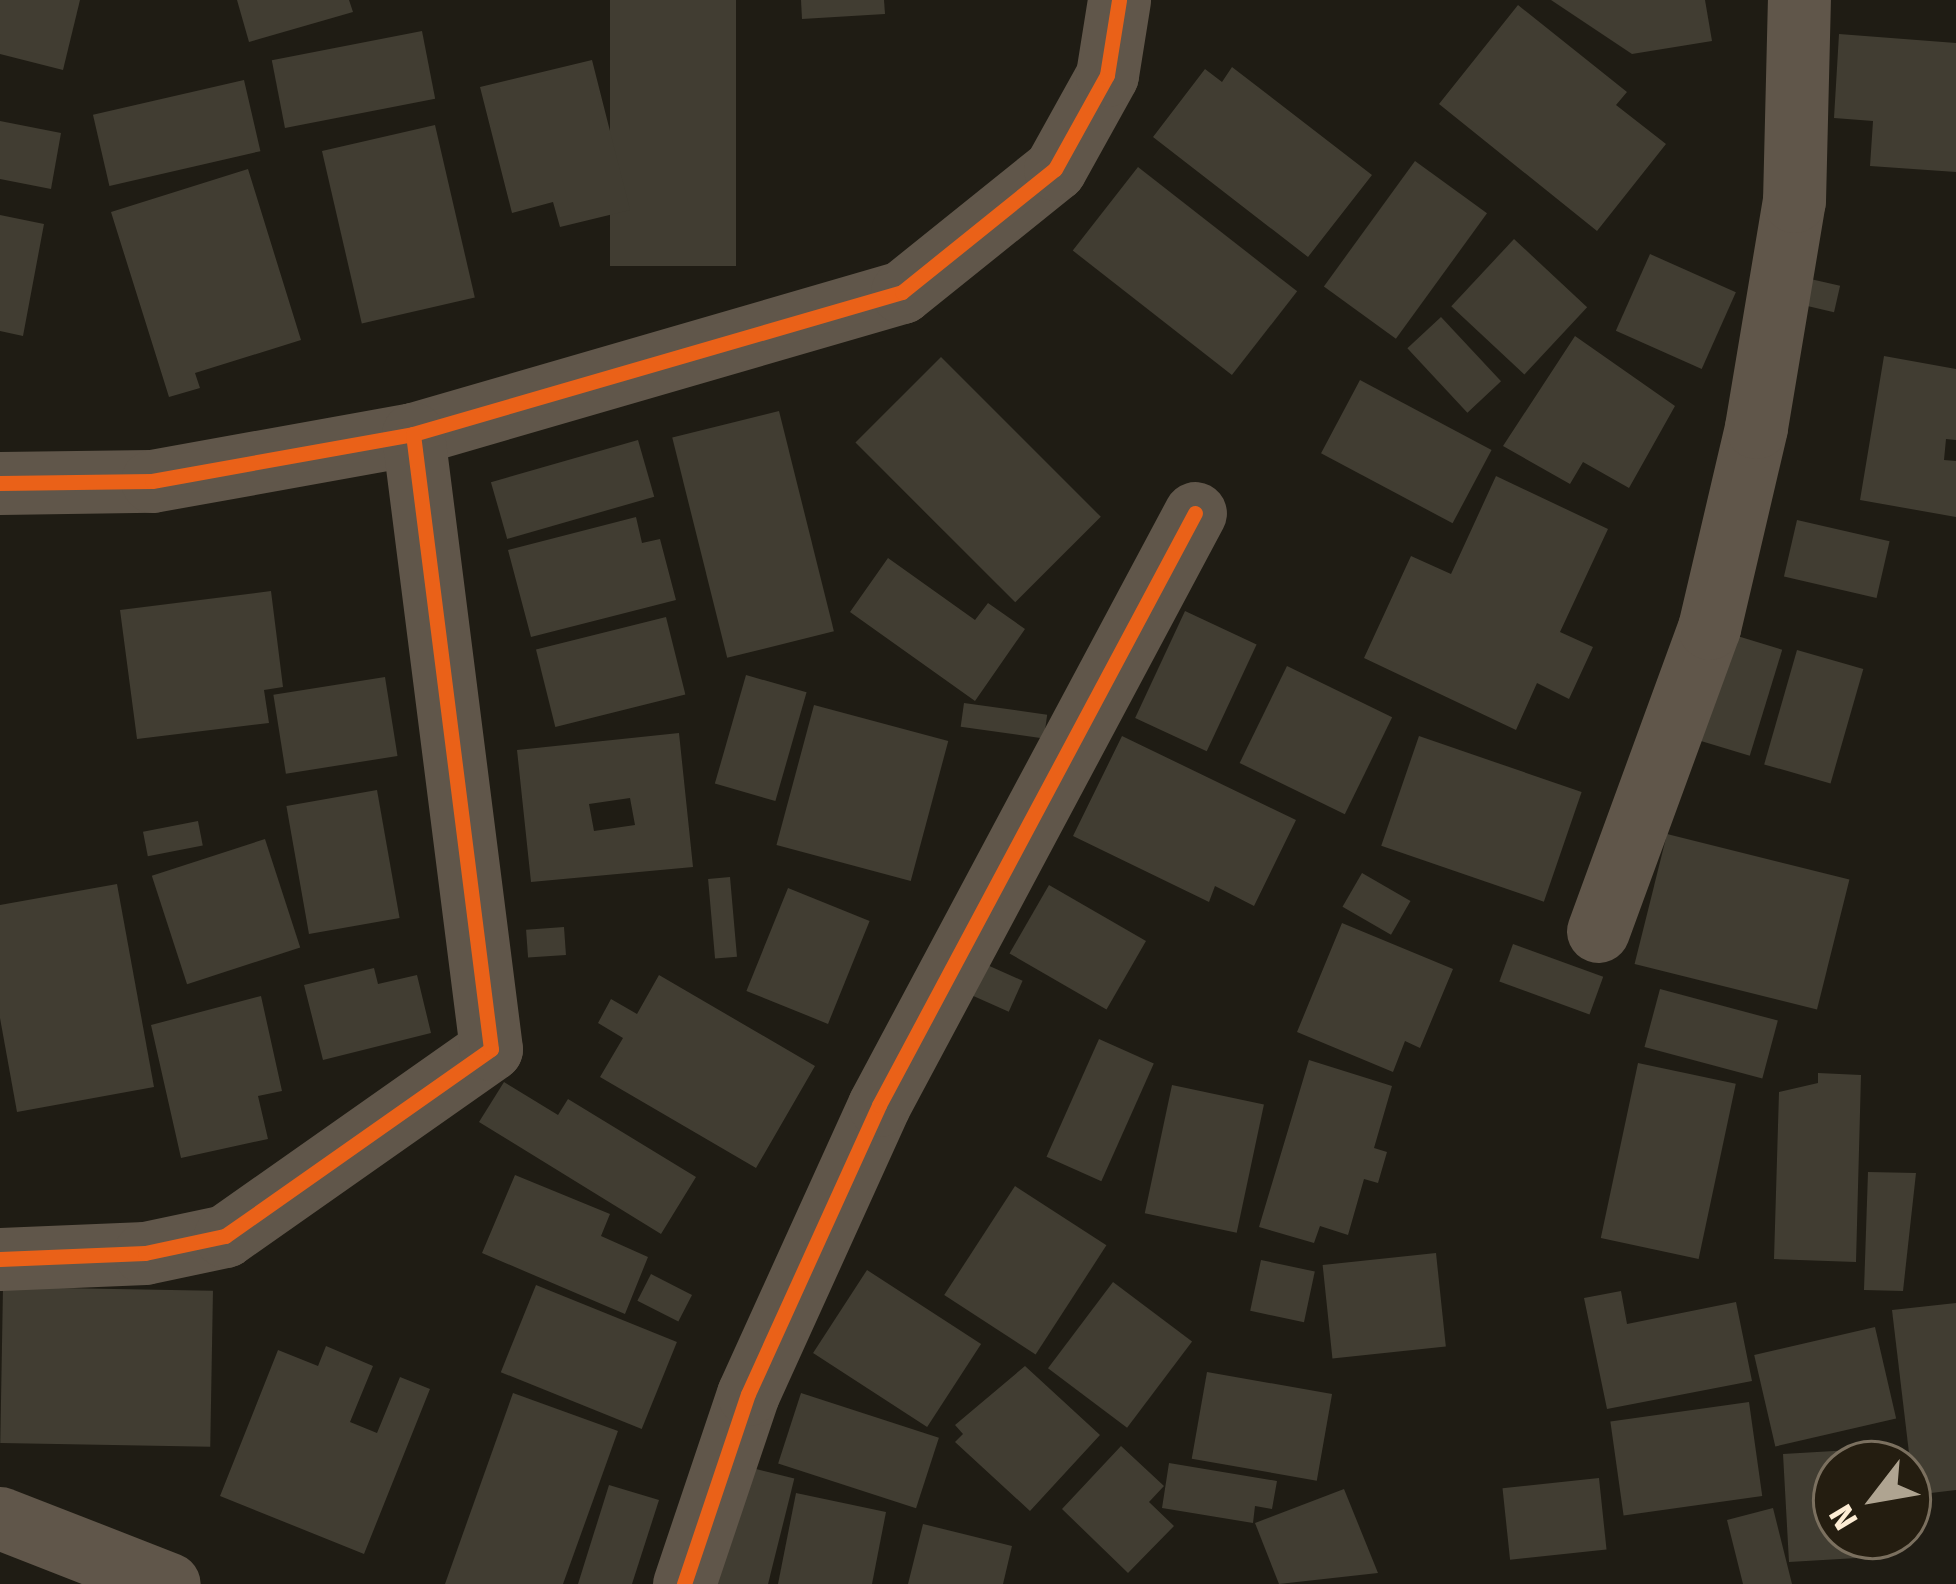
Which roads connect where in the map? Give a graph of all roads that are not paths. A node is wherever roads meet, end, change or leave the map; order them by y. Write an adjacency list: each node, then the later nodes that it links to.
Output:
1 (1119, 0): 3 (street)
2 (1799, 0): 6 (street)
3 (412, 434): 4 (street); 7 (street)
4 (0, 483)
5 (1195, 513): 10 (street)
6 (1598, 931)
7 (0, 1259)
8 (0, 1518): 9 (street)
9 (169, 1584)
10 (684, 1584)

